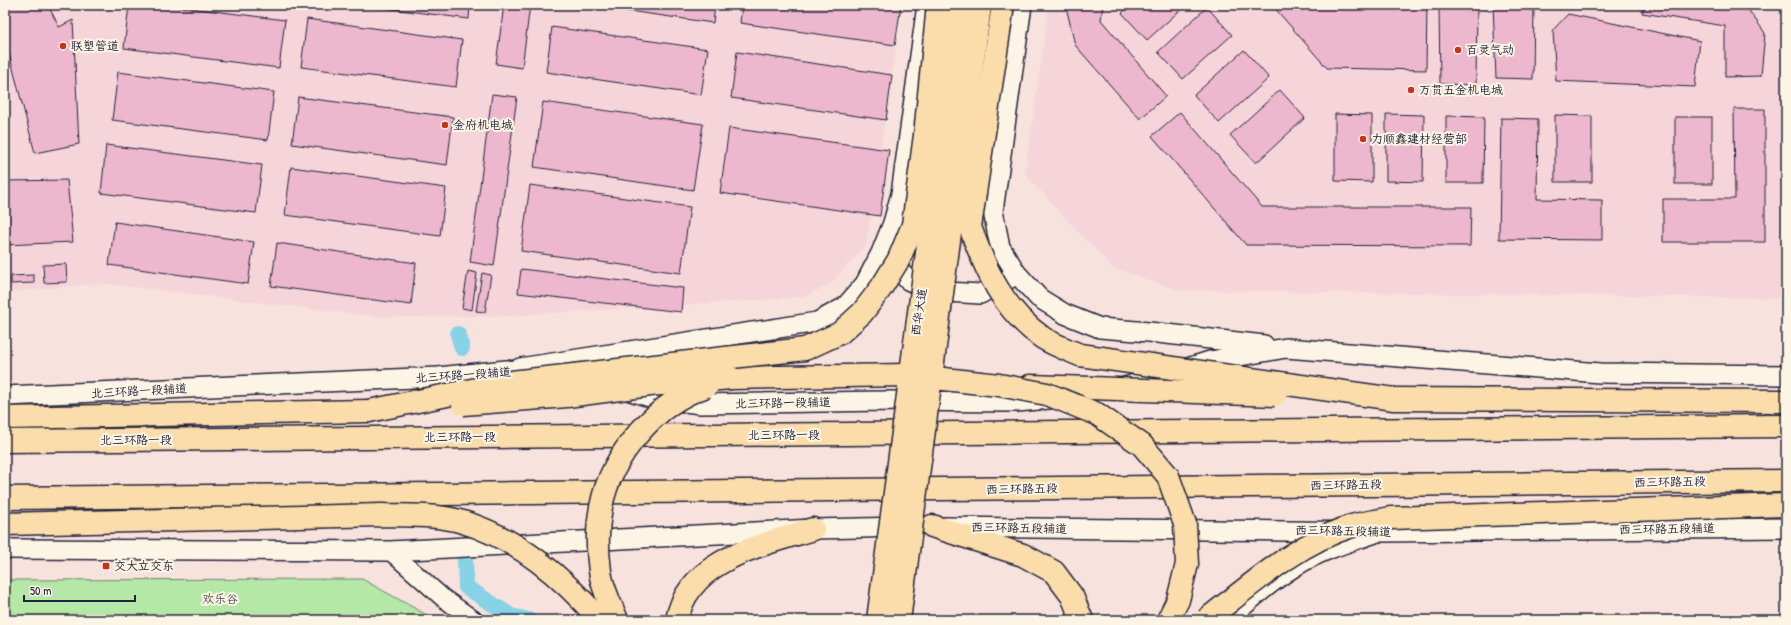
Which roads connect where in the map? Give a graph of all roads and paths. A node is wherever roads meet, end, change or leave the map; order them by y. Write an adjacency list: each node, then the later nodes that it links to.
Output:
1 (927, 5): 13 (main road)
2 (938, 5): 7 (highway, bridge)
3 (960, 5): 9 (highway, 西华大道, bridge)
4 (980, 5): 9 (highway, 西华大道, bridge)
5 (1003, 5): 8 (highway, bridge)
6 (1022, 5): 14 (main road)
7 (934, 41): 9 (highway, bridge); 11 (highway, bridge)
8 (997, 48): 9 (highway, bridge); 12 (highway, bridge)
9 (957, 107): 10 (highway, 西华大道, bridge)
10 (950, 157): 11 (highway, bridge); 12 (highway, bridge); 37 (highway, 西华大道, bridge); 38 (highway, 西华大道, bridge)
11 (913, 226): 23 (highway, bridge)
12 (970, 227): 21 (highway, bridge)
13 (881, 252): 14 (main road); 16 (main road)
14 (1017, 274): 15 (main road)
15 (1286, 348): 16 (main road, 北三环路一段辅道); 17 (main road)
16 (506, 370): 20 (main road, 北三环路一段辅道)
17 (1786, 375)
18 (731, 378): 19 (highway, bridge); 23 (highway, bridge); 42 (highway, bridge)
19 (999, 385): 21 (highway, bridge); 48 (highway, bridge)
20 (5, 396)
21 (1394, 399): 22 (highway)
22 (1786, 401)
23 (369, 411): 24 (highway)
24 (5, 418)
25 (1786, 426): 26 (highway, 北三环路一段)
26 (5, 441)
27 (1786, 481): 28 (highway, 西三环路五段)
28 (5, 498)
29 (1786, 505): 49 (highway, bridge)
30 (5, 524): 41 (highway, bridge)
31 (932, 526): 33 (main road, 西三环路五段辅道); 34 (main road, 西三环路五段辅道); 47 (highway)
32 (1786, 528): 34 (main road, 西三环路五段辅道)
33 (813, 530): 36 (main road); 39 (highway)
34 (1379, 532): 50 (street)
35 (5, 549): 36 (main road)
36 (390, 551): 40 (street)
37 (882, 590): 43 (highway, bridge); 44 (highway, 西华大道, bridge)
38 (903, 594): 45 (highway, 西华大道, bridge); 46 (highway)
39 (677, 618)
40 (474, 620)
41 (600, 620)
42 (617, 620)
43 (868, 620)
44 (878, 620)
45 (900, 620)
46 (907, 620)
47 (1082, 620)
48 (1168, 620)
49 (1206, 620)
50 (1228, 620)

